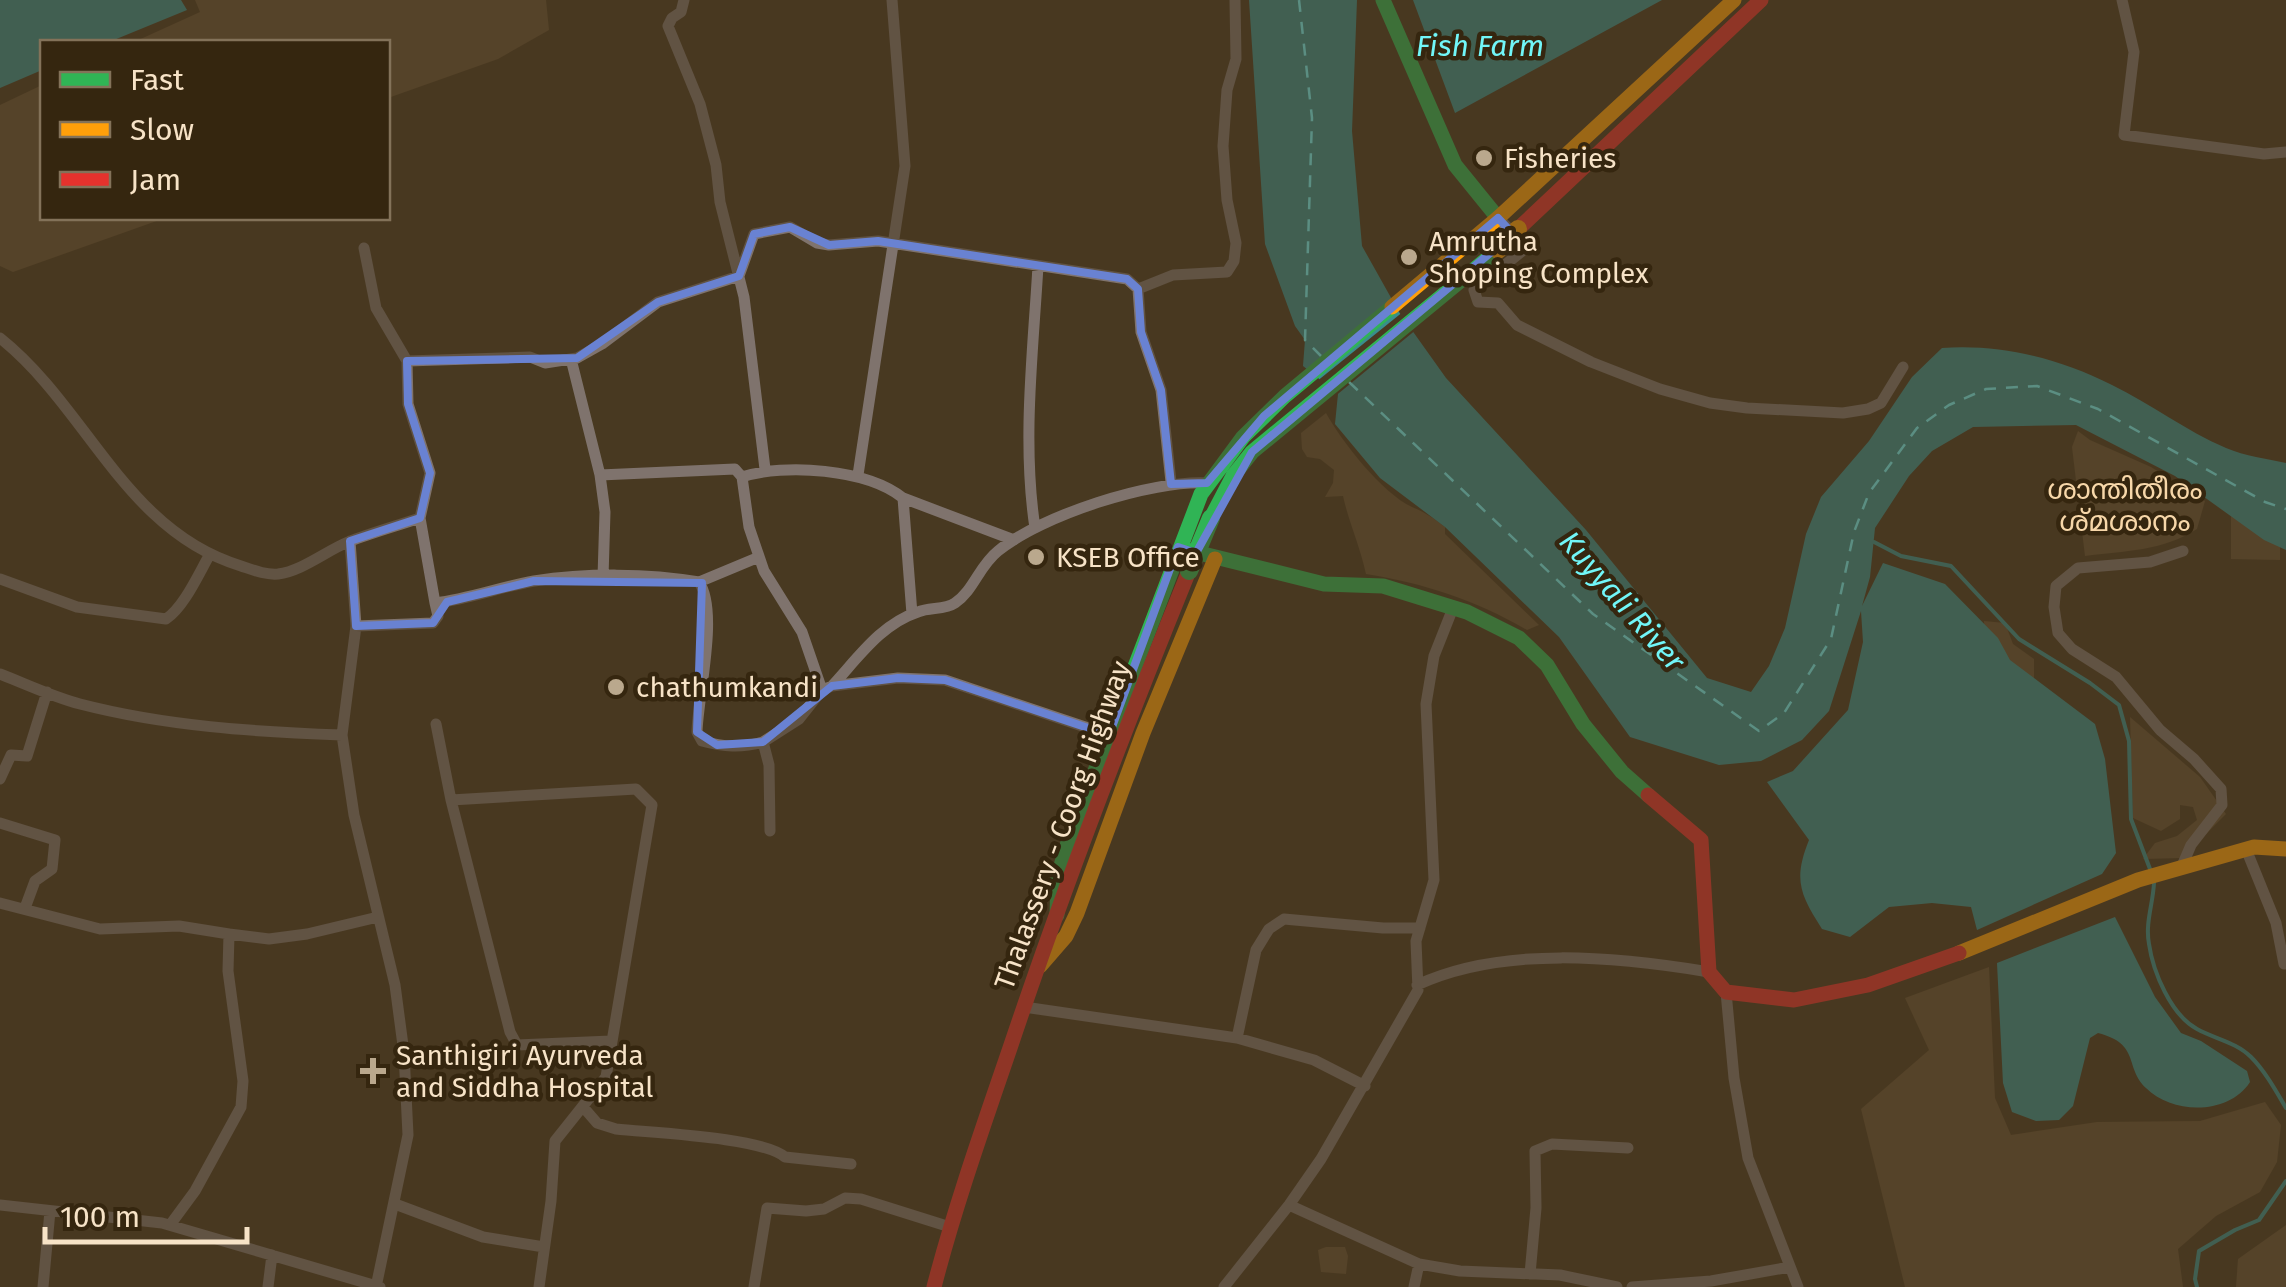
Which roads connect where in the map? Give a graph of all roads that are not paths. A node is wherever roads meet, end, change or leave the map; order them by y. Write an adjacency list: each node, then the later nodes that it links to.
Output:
1 (684, 0): 13 (street)
2 (892, 0): 10 (street)
3 (1235, 0): 14 (street)
4 (1383, 0): 9 (main road)
5 (1734, 0): 9 (main road)
6 (1761, 0): 58 (main road, Thalassery - Coorg Highway, bridge)
7 (2122, 0): 8 (street)
8 (2286, 152)
9 (1498, 218): 18 (street); 24 (main road)
10 (893, 243): 12 (street); 13 (street); 21 (street)
11 (364, 248): 17 (street)
12 (1038, 266): 14 (street); 27 (street)
13 (739, 276): 16 (street); 19 (street)
14 (1138, 289): 23 (street)
15 (0, 338): 32 (street)
16 (570, 358): 17 (street); 20 (street)
17 (408, 362): 26 (street)
18 (1903, 367)
19 (764, 470): 21 (street); 22 (street)
20 (600, 474): 22 (street); 35 (street)
21 (858, 476): 25 (street)
22 (742, 477): 33 (street)
23 (1171, 482): 24 (street); 27 (street)
24 (1207, 483): 30 (main road)
25 (903, 498): 28 (street); 40 (street)
26 (420, 518): 29 (street); 38 (street)
27 (1035, 528): 28 (street)
28 (1014, 540): 40 (street)
29 (350, 541): 32 (street); 41 (street)
30 (1178, 547): 34 (main road); 47 (main road)
31 (2183, 552): 55 (street)
32 (210, 554): 36 (street)
33 (759, 557): 37 (street); 43 (street)
34 (1215, 559): 39 (main road); 63 (main road)
35 (603, 577): 37 (street); 38 (street)
36 (0, 579)
37 (699, 582): 48 (street)
38 (435, 604): 41 (street)
39 (1453, 608): 60 (street); 64 (main road)
40 (912, 614): 43 (street)
41 (356, 626): 46 (street)
42 (0, 674): 44 (street)
43 (827, 688): 47 (street); 48 (street)
44 (47, 692): 46 (street); 49 (street)
45 (436, 724): 50 (street)
46 (342, 735): 59 (street)
47 (1109, 735): 58 (main road)
48 (762, 742): 52 (street)
49 (0, 779)
50 (451, 800): 69 (street); 69 (street)
51 (0, 823): 57 (street)
52 (770, 832)
53 (2246, 849): 54 (main road); 55 (main road); 62 (street)
54 (2286, 849)
55 (2179, 867): 66 (main road)
56 (0, 903): 57 (street)
57 (25, 908): 61 (street)
58 (1057, 915): 63 (main road, Thalassery - Coorg Highway)
59 (378, 917): 61 (street); 74 (street)
60 (1420, 928): 65 (street); 68 (street)
61 (229, 934): 78 (street)
62 (2284, 964)
63 (1036, 970): 67 (main road, Thalassery - Coorg Highway)
64 (1709, 972): 65 (street); 66 (main road)
65 (1417, 985): 70 (street)
66 (1726, 992): 83 (street)
67 (1024, 1007): 68 (street); 79 (main road, Thalassery - Coorg Highway)
68 (1236, 1038): 70 (street)
69 (611, 1040): 71 (street)
70 (1365, 1086): 75 (street)
71 (584, 1108): 73 (street); 80 (street)
72 (1628, 1148): 84 (street)
73 (850, 1164)
74 (396, 1204): 80 (street); 88 (street)
75 (1289, 1205): 82 (street); 92 (street)
76 (0, 1206): 77 (street)
77 (50, 1211): 78 (street); 86 (street)
78 (170, 1225): 81 (street)
79 (950, 1227): 90 (street); 91 (main road, Thalassery - Coorg Highway)
80 (544, 1247): 89 (street)
81 (272, 1255): 87 (street); 88 (street)
82 (1419, 1264): 85 (street); 93 (street)
83 (1790, 1267): 95 (street); 96 (street)
84 (1530, 1274): 85 (street); 94 (street)
85 (1499, 1280)
86 (43, 1287)
87 (268, 1287)
88 (378, 1287)
89 (539, 1287)
90 (754, 1287)
91 (934, 1287)
92 (1224, 1287)
93 (1414, 1287)
94 (1618, 1287)
95 (1632, 1287)
96 (1798, 1287)

